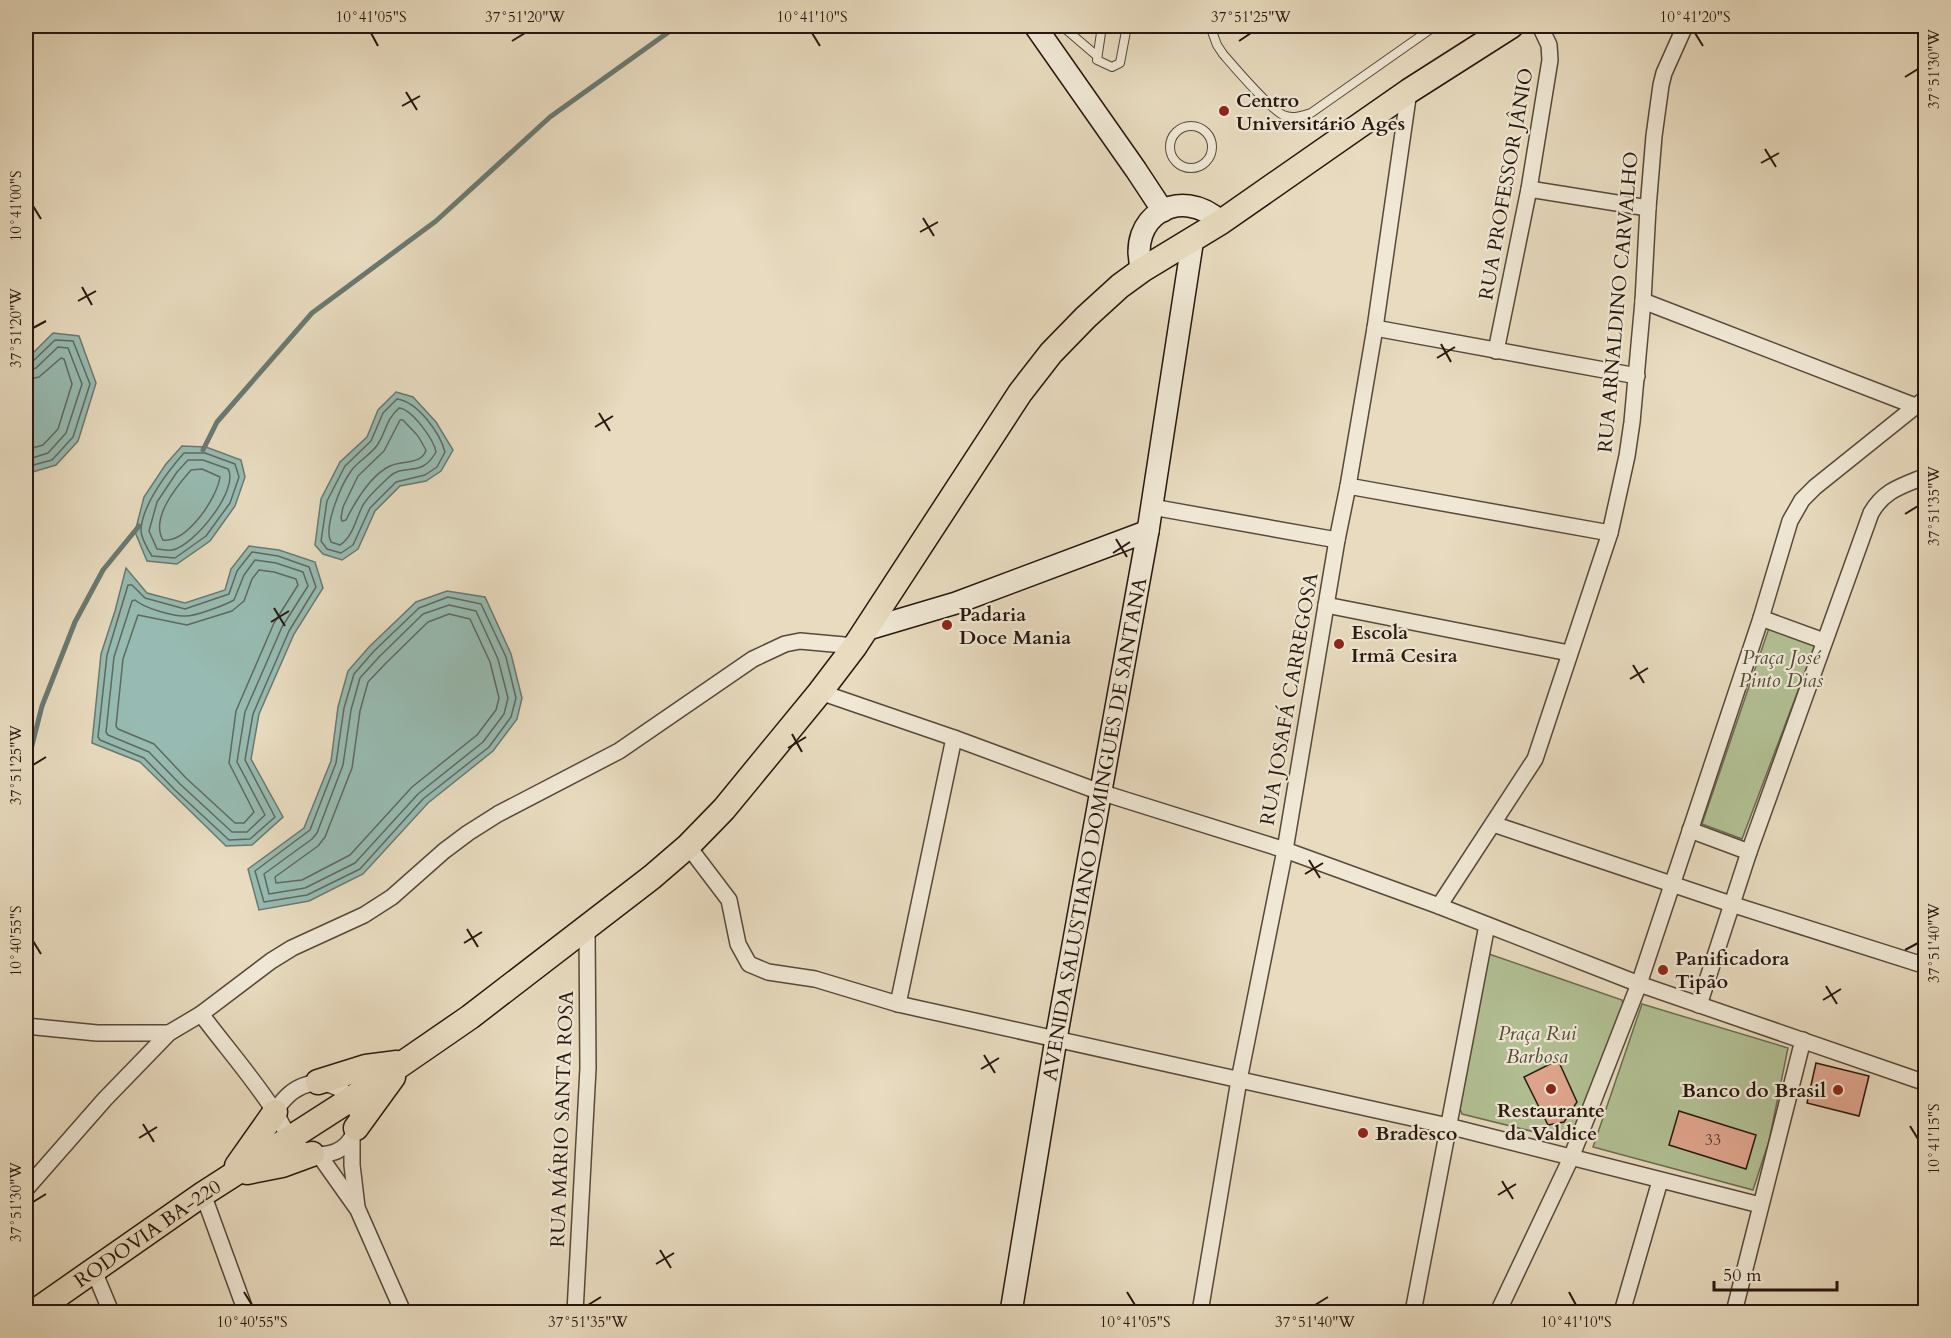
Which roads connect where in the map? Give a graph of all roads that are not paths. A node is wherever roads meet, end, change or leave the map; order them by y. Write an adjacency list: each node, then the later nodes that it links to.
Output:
1 (1035, 26): 15 (street)
2 (1062, 26): 10 (lane)
3 (1102, 26): 10 (lane)
4 (1127, 26): 10 (lane)
5 (1210, 26): 6 (lane)
6 (1435, 26)
7 (1511, 26): 11 (main road, RODOVIA BA-220)
8 (1540, 26): 13 (street, RUA PROFESSOR JÂNIO)
9 (1685, 26): 14 (street, RUA ARNALDINO CARVALHO)
10 (1096, 56)
11 (1409, 92): 16 (main road, RODOVIA BA-220); 20 (street, RUA JOSAFÁ CARREGOSA)
12 (1206, 132): 12 (lane)
13 (1529, 189): 14 (street); 21 (street, RUA PROFESSOR JÂNIO)
14 (1648, 208): 19 (street, RUA ARNALDINO CARVALHO)
15 (1163, 211): 16 (street); 18 (street)
16 (1221, 222): 17 (main road, RODOVIA BA-220)
17 (1192, 238): 18 (main road, RODOVIA BA-220); 26 (street, AVENIDA SALUSTIANO DOMINGUES DE SANTANA)
18 (1142, 270): 32 (main road, RODOVIA BA-220)
19 (1643, 301): 22 (street, RUA ARNALDINO CARVALHO); 23 (street)
20 (1375, 328): 21 (street); 25 (street, RUA JOSAFÁ CARREGOSA)
21 (1496, 351): 22 (street)
22 (1637, 376): 28 (street, RUA ARNALDINO CARVALHO)
23 (1920, 402): 31 (street)
24 (1926, 476): 33 (street)
25 (1348, 486): 28 (street); 29 (street, RUA JOSAFÁ CARREGOSA)
26 (1152, 507): 27 (street, AVENIDA SALUSTIANO DOMINGUES DE SANTANA); 29 (street)
27 (1148, 531): 32 (street); 37 (street, AVENIDA SALUSTIANO DOMINGUES DE SANTANA)
28 (1610, 533): 34 (street, RUA ARNALDINO CARVALHO)
29 (1337, 540): 30 (street, RUA JOSAFÁ CARREGOSA)
30 (1326, 605): 34 (street); 41 (street, RUA JOSAFÁ CARREGOSA)
31 (1761, 618): 33 (street); 39 (street)
32 (860, 638): 35 (main road, RODOVIA BA-220); 52 (street)
33 (1824, 641): 42 (street)
34 (1569, 653): 38 (street, RUA ARNALDINO CARVALHO)
35 (820, 692): 36 (street); 40 (main road, RODOVIA BA-220)
36 (954, 738): 37 (street); 50 (street)
37 (1101, 792): 41 (street); 55 (street, AVENIDA SALUSTIANO DOMINGUES DE SANTANA)
38 (1493, 824): 43 (street); 45 (street, RUA ARNALDINO CARVALHO)
39 (1690, 830): 42 (street); 43 (street)
40 (688, 846): 47 (main road, RODOVIA BA-220); 50 (street)
41 (1285, 850): 45 (street); 58 (street, RUA JOSAFÁ CARREGOSA)
42 (1749, 852): 44 (street)
43 (1672, 883): 44 (street); 49 (street)
44 (1731, 904): 48 (street); 51 (street)
45 (1439, 906): 46 (street)
46 (1487, 925): 49 (street); 63 (street)
47 (587, 927): 57 (main road, RODOVIA BA-220); 79 (street, RUA MÁRIO SANTA ROSA)
48 (1926, 966)
49 (1639, 984): 51 (street); 67 (street)
50 (898, 1004): 55 (street)
51 (1699, 1005): 56 (street)
52 (201, 1014): 54 (street); 62 (street)
53 (26, 1026): 54 (street)
54 (169, 1033): 70 (street)
55 (1056, 1039): 58 (street); 80 (street, AVENIDA SALUSTIANO DOMINGUES DE SANTANA)
56 (1803, 1040): 60 (street); 72 (street)
57 (403, 1063): 59 (main road); 61 (main road, RODOVIA BA-220); 64 (main road)
58 (1239, 1080): 63 (street); 81 (street, RUA JOSAFÁ CARREGOSA)
59 (318, 1082): 61 (street); 62 (street)
60 (1926, 1083)
61 (351, 1099): 64 (street); 65 (main road, RODOVIA BA-220)
62 (275, 1112): 65 (street); 68 (main road)
63 (1448, 1126): 67 (street); 82 (street)
64 (354, 1133): 66 (street); 73 (street)
65 (290, 1138): 66 (street); 68 (main road, RODOVIA BA-220)
66 (316, 1154): 68 (main road); 73 (street)
67 (1571, 1158): 69 (street); 83 (street)
68 (233, 1174): 71 (main road, RODOVIA BA-220)
69 (1660, 1181): 72 (street); 84 (street)
70 (26, 1189)
71 (203, 1194): 74 (main road, RODOVIA BA-220); 77 (street)
72 (1760, 1205): 85 (street)
73 (358, 1210): 78 (street)
74 (94, 1270): 75 (main road, RODOVIA BA-220); 76 (street)
75 (34, 1312)
76 (111, 1312)
77 (246, 1312)
78 (403, 1312)
79 (575, 1312)
80 (1011, 1312)
81 (1200, 1312)
82 (1413, 1312)
83 (1498, 1312)
84 (1622, 1312)
85 (1734, 1312)

